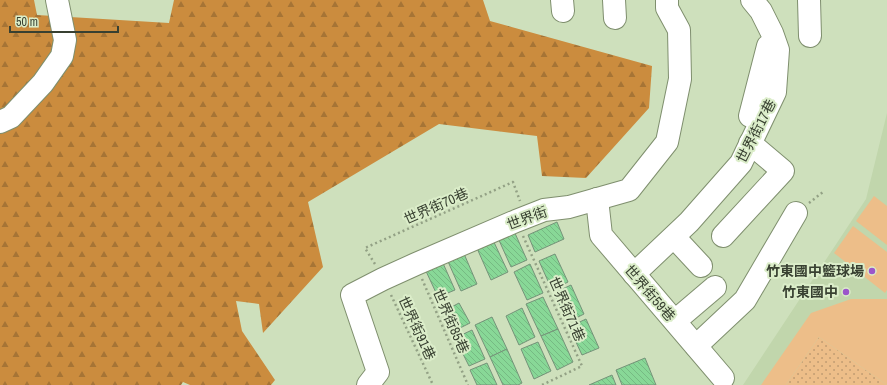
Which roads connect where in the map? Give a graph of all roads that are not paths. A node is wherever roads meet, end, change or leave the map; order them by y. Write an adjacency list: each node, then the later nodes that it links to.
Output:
1 (57, 0): 8 (street)
2 (666, 0): 10 (street, 世界街)
3 (752, 0): 5 (street, 世界街17巷)
4 (809, 0): 6 (street)
5 (772, 33): 7 (street); 9 (street, 世界街17巷)
6 (810, 36)
7 (750, 116)
8 (0, 122)
9 (750, 143): 12 (street); 13 (street, 世界街17巷)
10 (597, 199): 15 (street, 世界街59巷); 20 (street, 世界街)
11 (796, 213): 18 (street)
12 (723, 236)
13 (674, 237): 14 (street); 15 (street, 世界街17巷)
14 (702, 266)
15 (634, 274): 17 (street, 世界街59巷)
16 (715, 287): 17 (street)
17 (674, 321): 18 (street, 世界街59巷)
18 (696, 346): 19 (street, 世界街59巷)
19 (723, 378)
20 (368, 385)

